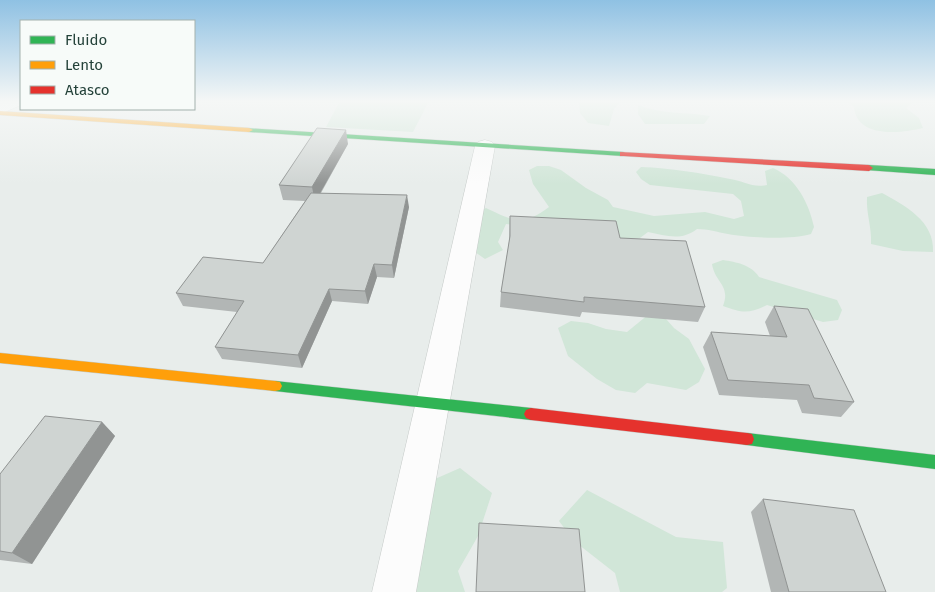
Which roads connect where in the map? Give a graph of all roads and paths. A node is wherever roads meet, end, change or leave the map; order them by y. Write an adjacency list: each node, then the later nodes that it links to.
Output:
1 (222, 129): 2 (street)
2 (485, 146): 3 (street); 5 (street)
3 (935, 172)
4 (0, 358): 5 (street)
5 (434, 402): 6 (street); 7 (street)
6 (935, 462)
7 (394, 592)

